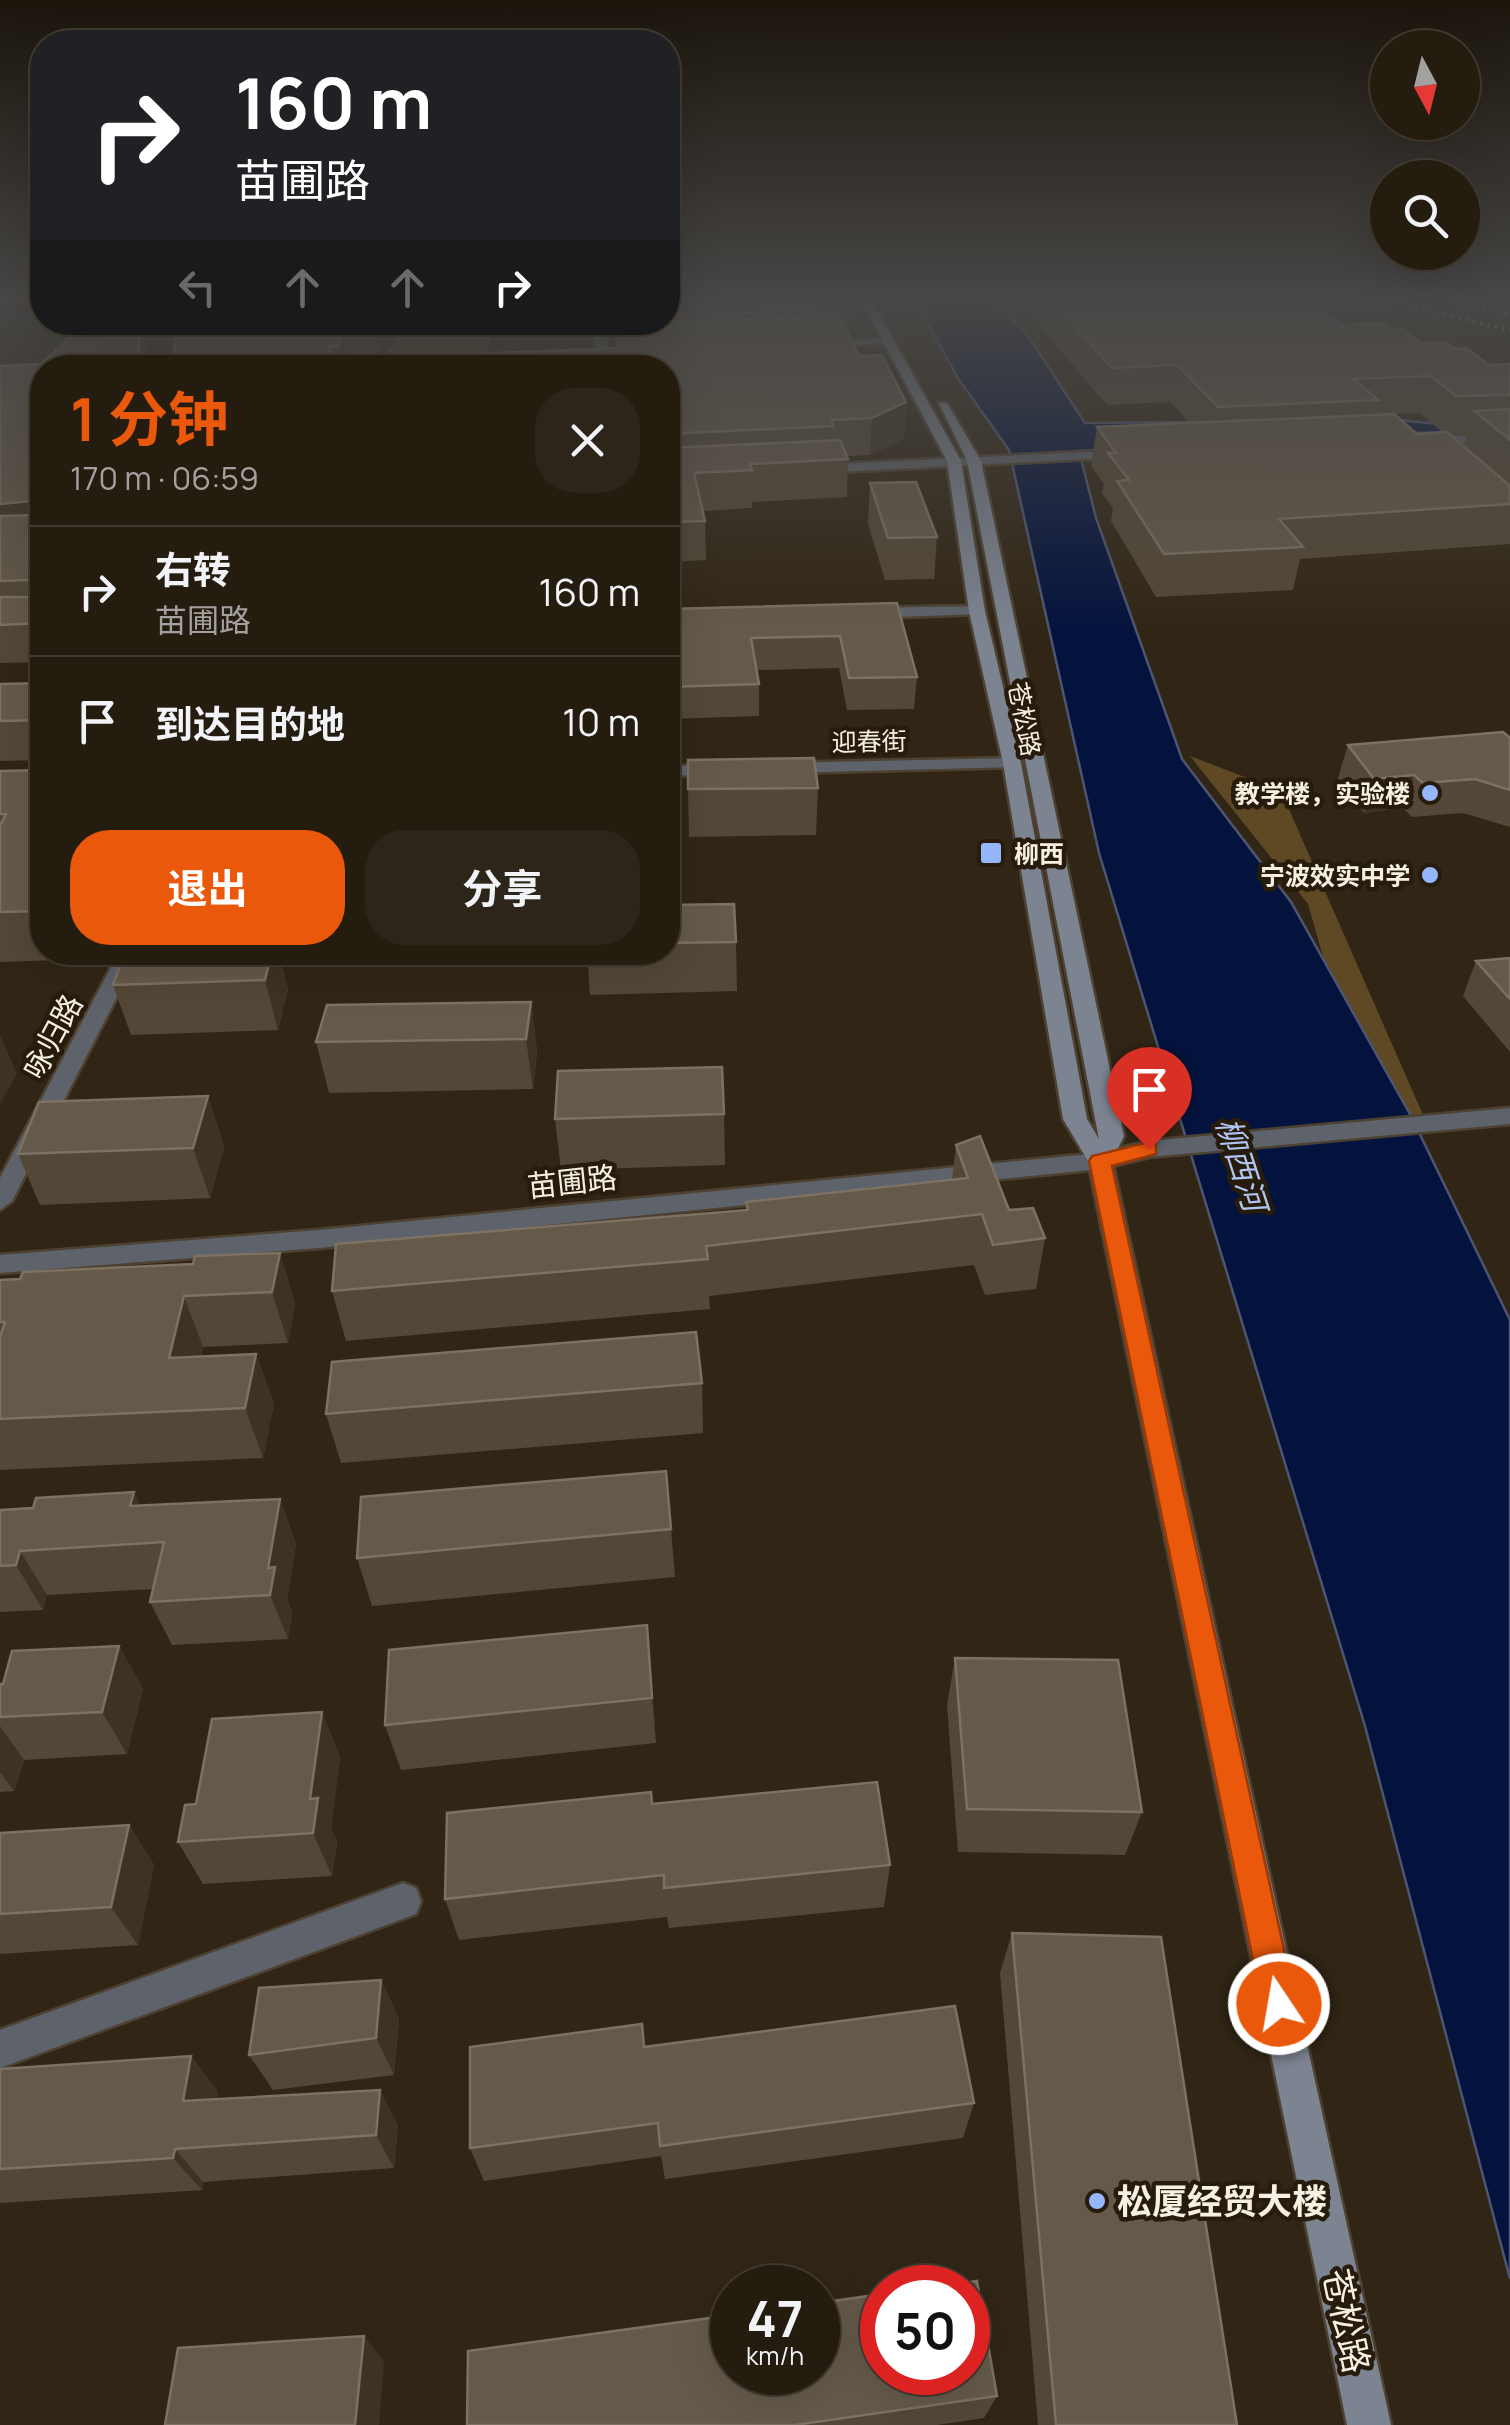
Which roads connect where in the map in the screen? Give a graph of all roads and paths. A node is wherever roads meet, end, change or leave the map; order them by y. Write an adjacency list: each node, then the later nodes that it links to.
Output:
1 (926, 409): 9 (main road, 苍松路)
2 (948, 409): 7 (main road, 苍松路)
3 (1510, 439): 4 (street)
4 (1414, 440): 5 (street); 8 (street)
5 (1394, 441)
6 (1142, 453): 7 (street)
7 (979, 460): 9 (street); 17 (main road, 苍松路)
8 (1439, 461)
9 (954, 462): 10 (street); 11 (main road, 苍松路)
10 (801, 470)
11 (977, 611): 12 (street); 13 (main road, 苍松路)
12 (842, 614)
13 (1012, 763): 14 (street, 迎春街); 17 (main road, 苍松路)
14 (680, 771)
15 (123, 965): 18 (street, 咏归路)
16 (1510, 1116): 17 (street, 苗圃路)
17 (1100, 1161): 19 (street, 苗圃路); 22 (main road, 苍松路)
18 (0, 1200)
19 (0, 1264)
20 (403, 1901): 21 (street)
21 (0, 2049)
22 (1369, 2425)

